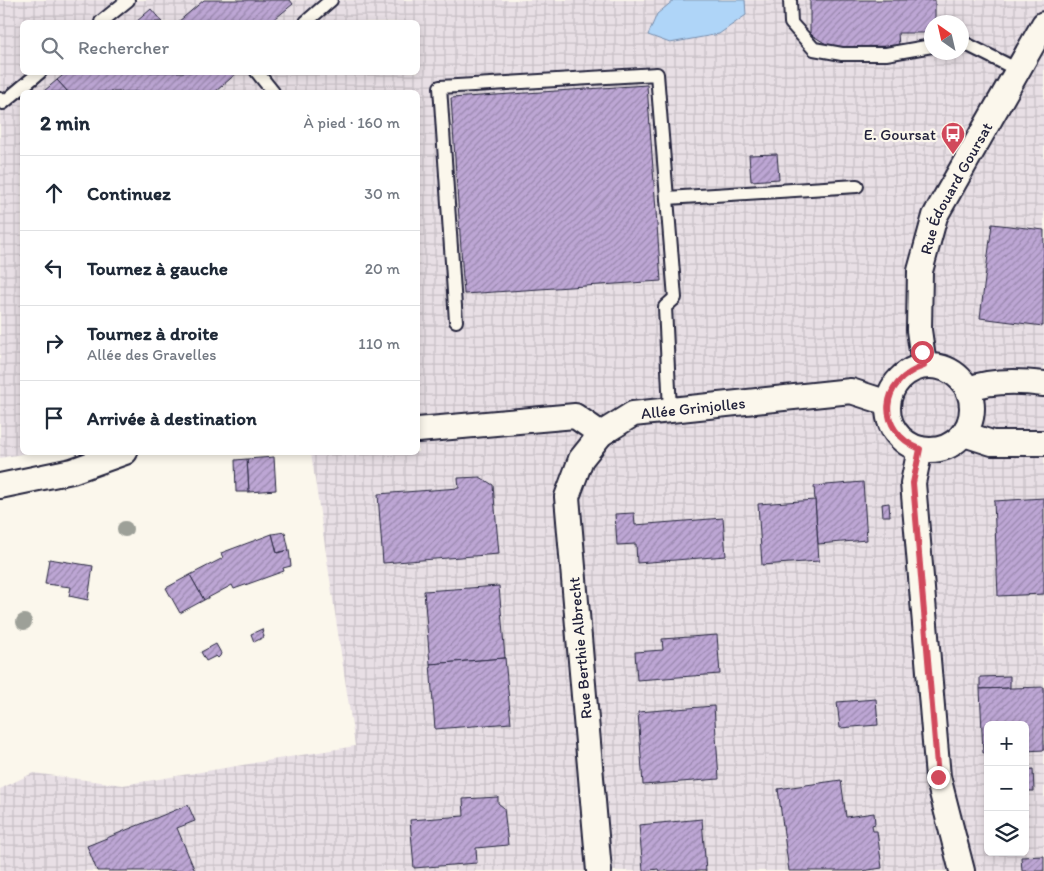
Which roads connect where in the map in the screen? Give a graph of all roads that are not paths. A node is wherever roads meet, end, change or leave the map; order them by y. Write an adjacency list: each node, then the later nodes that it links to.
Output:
1 (128, 0): 4 (lane)
2 (331, 0): 5 (lane)
3 (790, 0): 8 (lane)
4 (103, 20)
5 (308, 20)
6 (1044, 24): 9 (street, Rue Édouard Goursat)
7 (969, 46): 9 (lane)
8 (924, 47)
9 (1018, 70): 19 (street, Rue Édouard Goursat)
10 (37, 75): 12 (lane)
11 (259, 75): 13 (lane)
12 (24, 90)
13 (271, 90)
14 (20, 95): 15 (lane)
15 (0, 99)
16 (858, 186): 17 (lane)
17 (667, 198): 18 (lane); 23 (lane)
18 (456, 321)
19 (924, 366): 21 (street); 22 (street)
20 (1044, 384): 21 (street)
21 (968, 389): 26 (street)
22 (888, 403): 23 (street, Allée Grinjolles); 28 (street)
23 (670, 410): 25 (street, Allée Grinjolles)
24 (420, 430): 25 (street)
25 (601, 434): 31 (street, Rue Berthie Albrecht)
26 (964, 434): 27 (street); 28 (street)
27 (1044, 443)
28 (920, 449): 32 (street)
29 (117, 455): 30 (street)
30 (0, 486)
31 (599, 871)
32 (962, 871)

